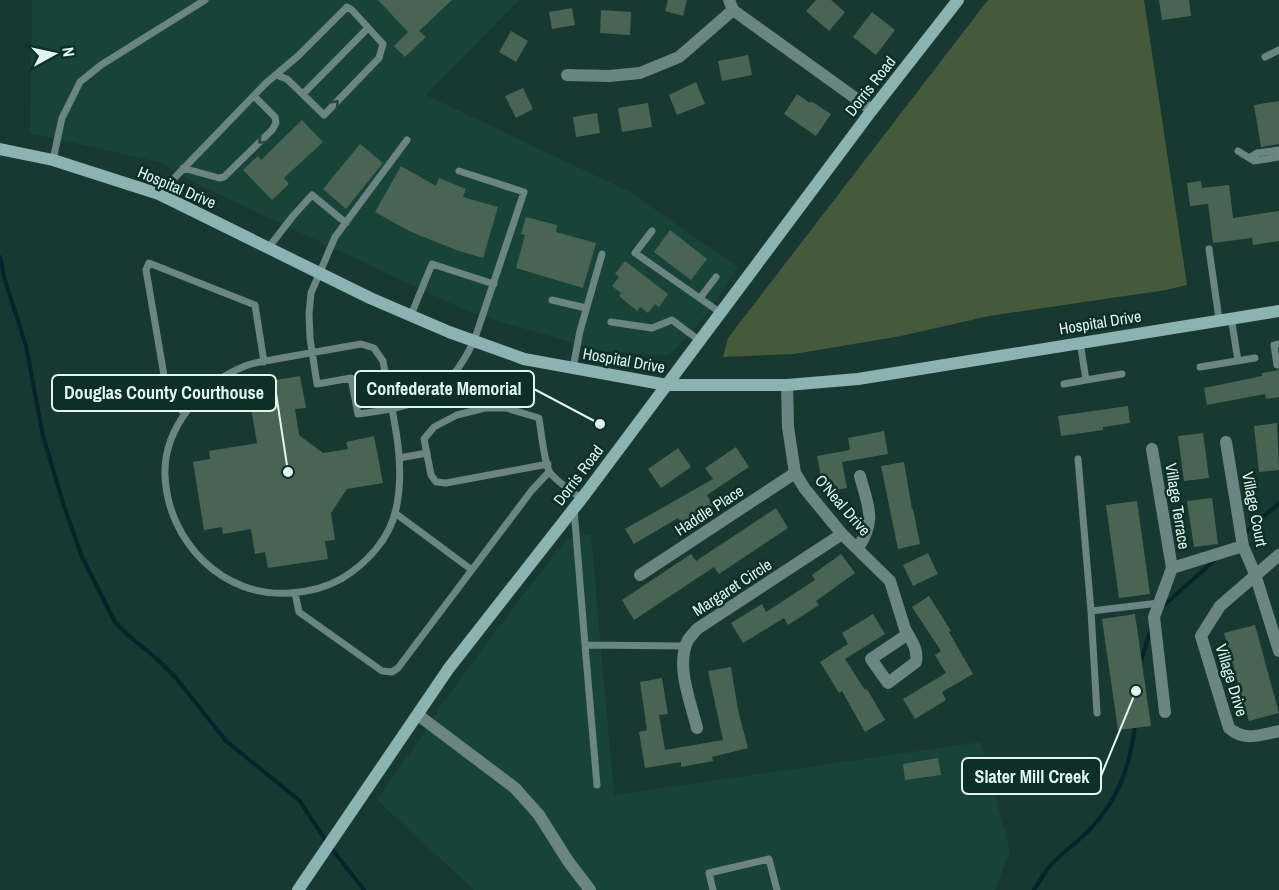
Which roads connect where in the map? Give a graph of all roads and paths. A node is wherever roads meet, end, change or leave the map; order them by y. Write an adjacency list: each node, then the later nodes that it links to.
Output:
1 (205, 0): 18 (lane)
2 (958, 0): 11 (street, Dorris Road)
3 (731, 5): 8 (street); 11 (street)
4 (368, 28): 7 (lane); 9 (lane); 9 (lane, one-way to 4)
5 (1279, 50): 6 (lane)
6 (1265, 57)
7 (276, 75): 9 (lane); 10 (lane)
8 (567, 75)
9 (303, 94)
10 (254, 96): 19 (lane); 19 (lane, one-way to 19)
11 (872, 110): 34 (street, Dorris Road)
12 (407, 140): 22 (lane)
13 (0, 149): 18 (street, Hospital Drive)
14 (1238, 150): 17 (lane)
15 (1279, 150): 17 (lane)
16 (1279, 157): 17 (lane)
17 (1249, 158)
18 (53, 160): 21 (street, Hospital Drive)
19 (183, 168): 21 (lane)
20 (459, 171): 29 (lane)
21 (159, 194): 24 (street, Hospital Drive)
22 (346, 223): 24 (lane); 27 (lane)
23 (652, 231): 30 (lane)
24 (269, 247): 27 (street, Hospital Drive)
25 (1209, 249): 36 (lane)
26 (602, 254): 32 (lane)
27 (320, 273): 35 (street, Hospital Drive); 42 (lane)
28 (716, 277): 30 (lane)
29 (494, 284): 35 (lane); 38 (lane)
30 (700, 298): 34 (lane)
31 (552, 300): 32 (lane)
32 (586, 308): 48 (lane)
33 (1279, 311): 36 (street, Hospital Drive)
34 (721, 313): 39 (street, Dorris Road)
35 (411, 315): 38 (street, Hospital Drive)
36 (1225, 318): 40 (street, Hospital Drive); 44 (lane)
37 (611, 322): 39 (lane)
38 (474, 341): 48 (street, Hospital Drive); 54 (lane)
39 (700, 341): 52 (street, Dorris Road)
40 (1080, 342): 50 (lane); 53 (street, Hospital Drive)
41 (1279, 344): 46 (lane)
42 (312, 352): 45 (lane); 54 (lane); 54 (lane)
43 (1255, 358): 44 (lane)
44 (1238, 361): 47 (lane)
45 (264, 362): 55 (lane); 55 (lane)
46 (1277, 364)
47 (1200, 367)
48 (573, 368): 52 (street, Hospital Drive)
49 (1122, 374): 50 (lane)
50 (1086, 380): 51 (lane)
51 (1064, 384)
52 (667, 385): 53 (street, Hospital Drive); 64 (street, Dorris Road)
53 (787, 385): 62 (street, O'Neal Drive)
54 (391, 409): 59 (lane)
55 (185, 413): 74 (lane)
56 (1226, 442): 67 (street, Village Court)
57 (1152, 449): 70 (street, Village Terrace)
58 (427, 453): 59 (lane); 61 (lane); 61 (lane)
59 (399, 458): 65 (lane)
60 (1078, 459): 76 (lane)
61 (548, 468): 64 (lane); 71 (lane)
62 (795, 473): 66 (street, O'Neal Drive); 73 (street, Haddle Place)
63 (861, 476): 68 (street)
64 (578, 504): 78 (lane); 83 (street, Dorris Road)
65 (395, 513): 71 (lane); 74 (lane)
66 (842, 534): 68 (street, O'Neal Drive); 79 (street, Margaret Circle)
67 (1243, 546): 70 (street, Village Terrace); 72 (street, Village Court)
68 (858, 548): 77 (street, O'Neal Drive)
69 (1279, 555): 72 (street, Village Drive)
70 (1172, 568): 75 (street, Village Terrace)
71 (472, 570): 74 (lane)
72 (1256, 574): 80 (street, Village Court); 85 (street, Village Drive)
73 (640, 575)
74 (296, 592)
75 (1159, 603): 76 (lane); 81 (street, Village Terrace)
76 (1091, 611): 82 (lane)
77 (908, 634)
78 (585, 645): 79 (lane); 86 (lane)
79 (686, 646): 84 (street)
80 (1279, 651)
81 (1165, 712)
82 (1097, 713)
83 (418, 715): 87 (street, Dorris Road); 88 (street)
84 (697, 728)
85 (1279, 731)
86 (597, 785)
87 (298, 890)
88 (590, 890)
89 (713, 890): 90 (lane)
90 (777, 890)

